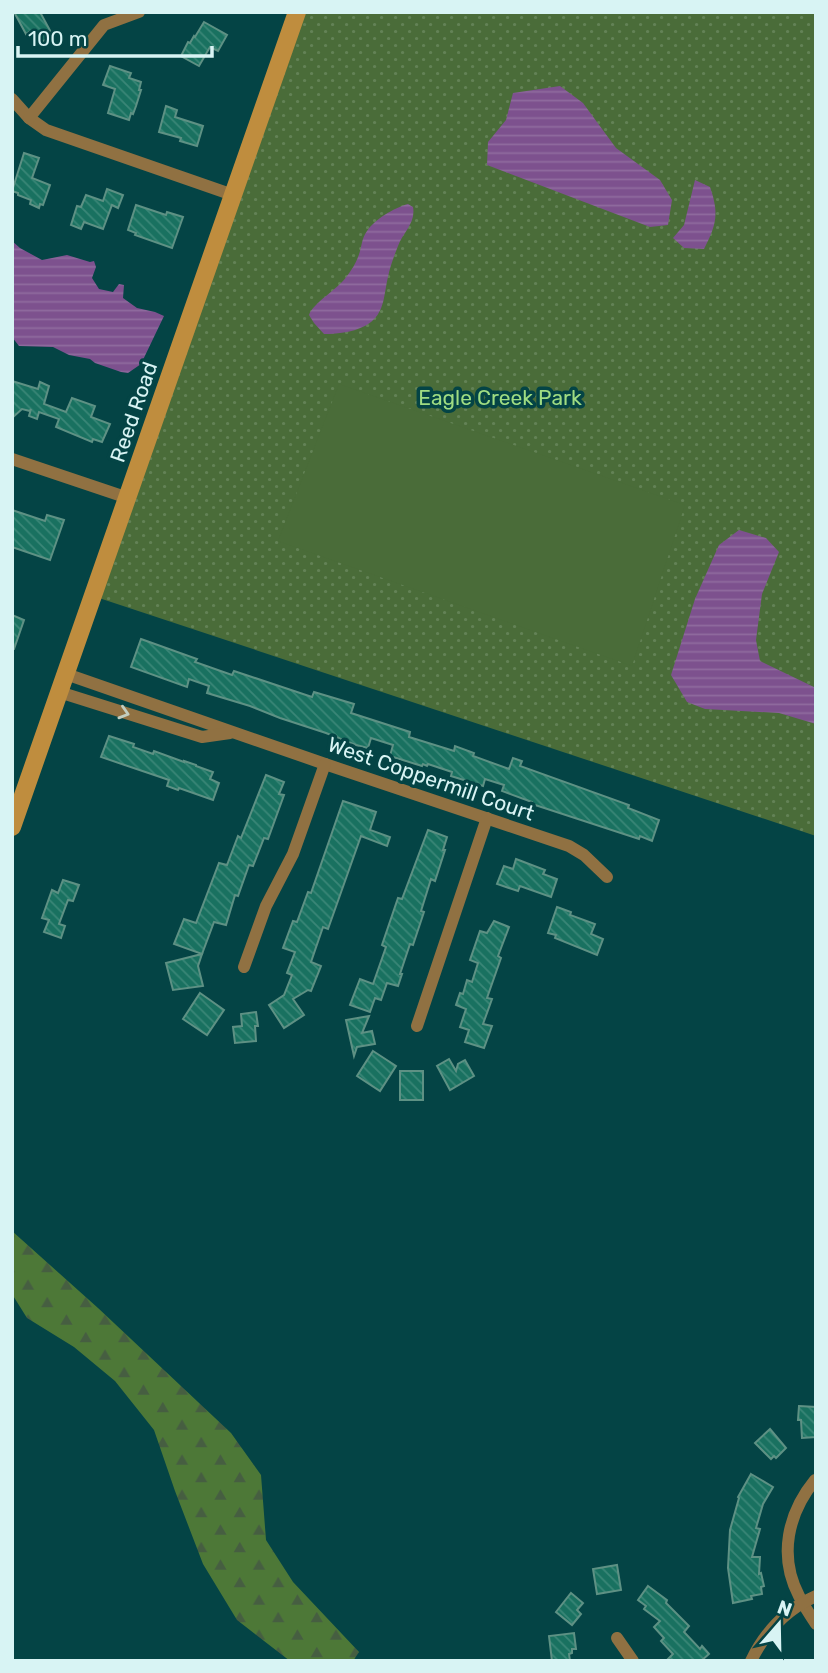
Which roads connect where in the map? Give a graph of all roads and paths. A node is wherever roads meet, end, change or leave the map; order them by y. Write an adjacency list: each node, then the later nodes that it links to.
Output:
1 (139, 12): 4 (street)
2 (297, 12): 5 (main road, Reed Road)
3 (12, 99): 4 (street)
4 (29, 118): 5 (street)
5 (233, 195): 7 (main road, Reed Road)
6 (12, 459): 7 (street)
7 (128, 498): 8 (main road, Reed Road)
8 (66, 674): 9 (main road, Reed Road); 10 (street, West Coppermill Court)
9 (59, 692): 10 (street, West Coppermill Court, one-way to 10); 13 (main road, Reed Road)
10 (234, 732): 11 (street, West Coppermill Court)
11 (325, 764): 12 (street, West Coppermill Court); 15 (street)
12 (486, 818): 14 (street, West Coppermill Court); 16 (street)
13 (12, 827)
14 (607, 877)
15 (244, 967)
16 (417, 1026)
17 (815, 1480): 19 (street)
18 (816, 1596): 19 (street)
19 (803, 1602): 20 (street); 23 (street)
20 (816, 1624)
21 (617, 1638): 22 (street)
22 (634, 1661)
23 (751, 1661)

